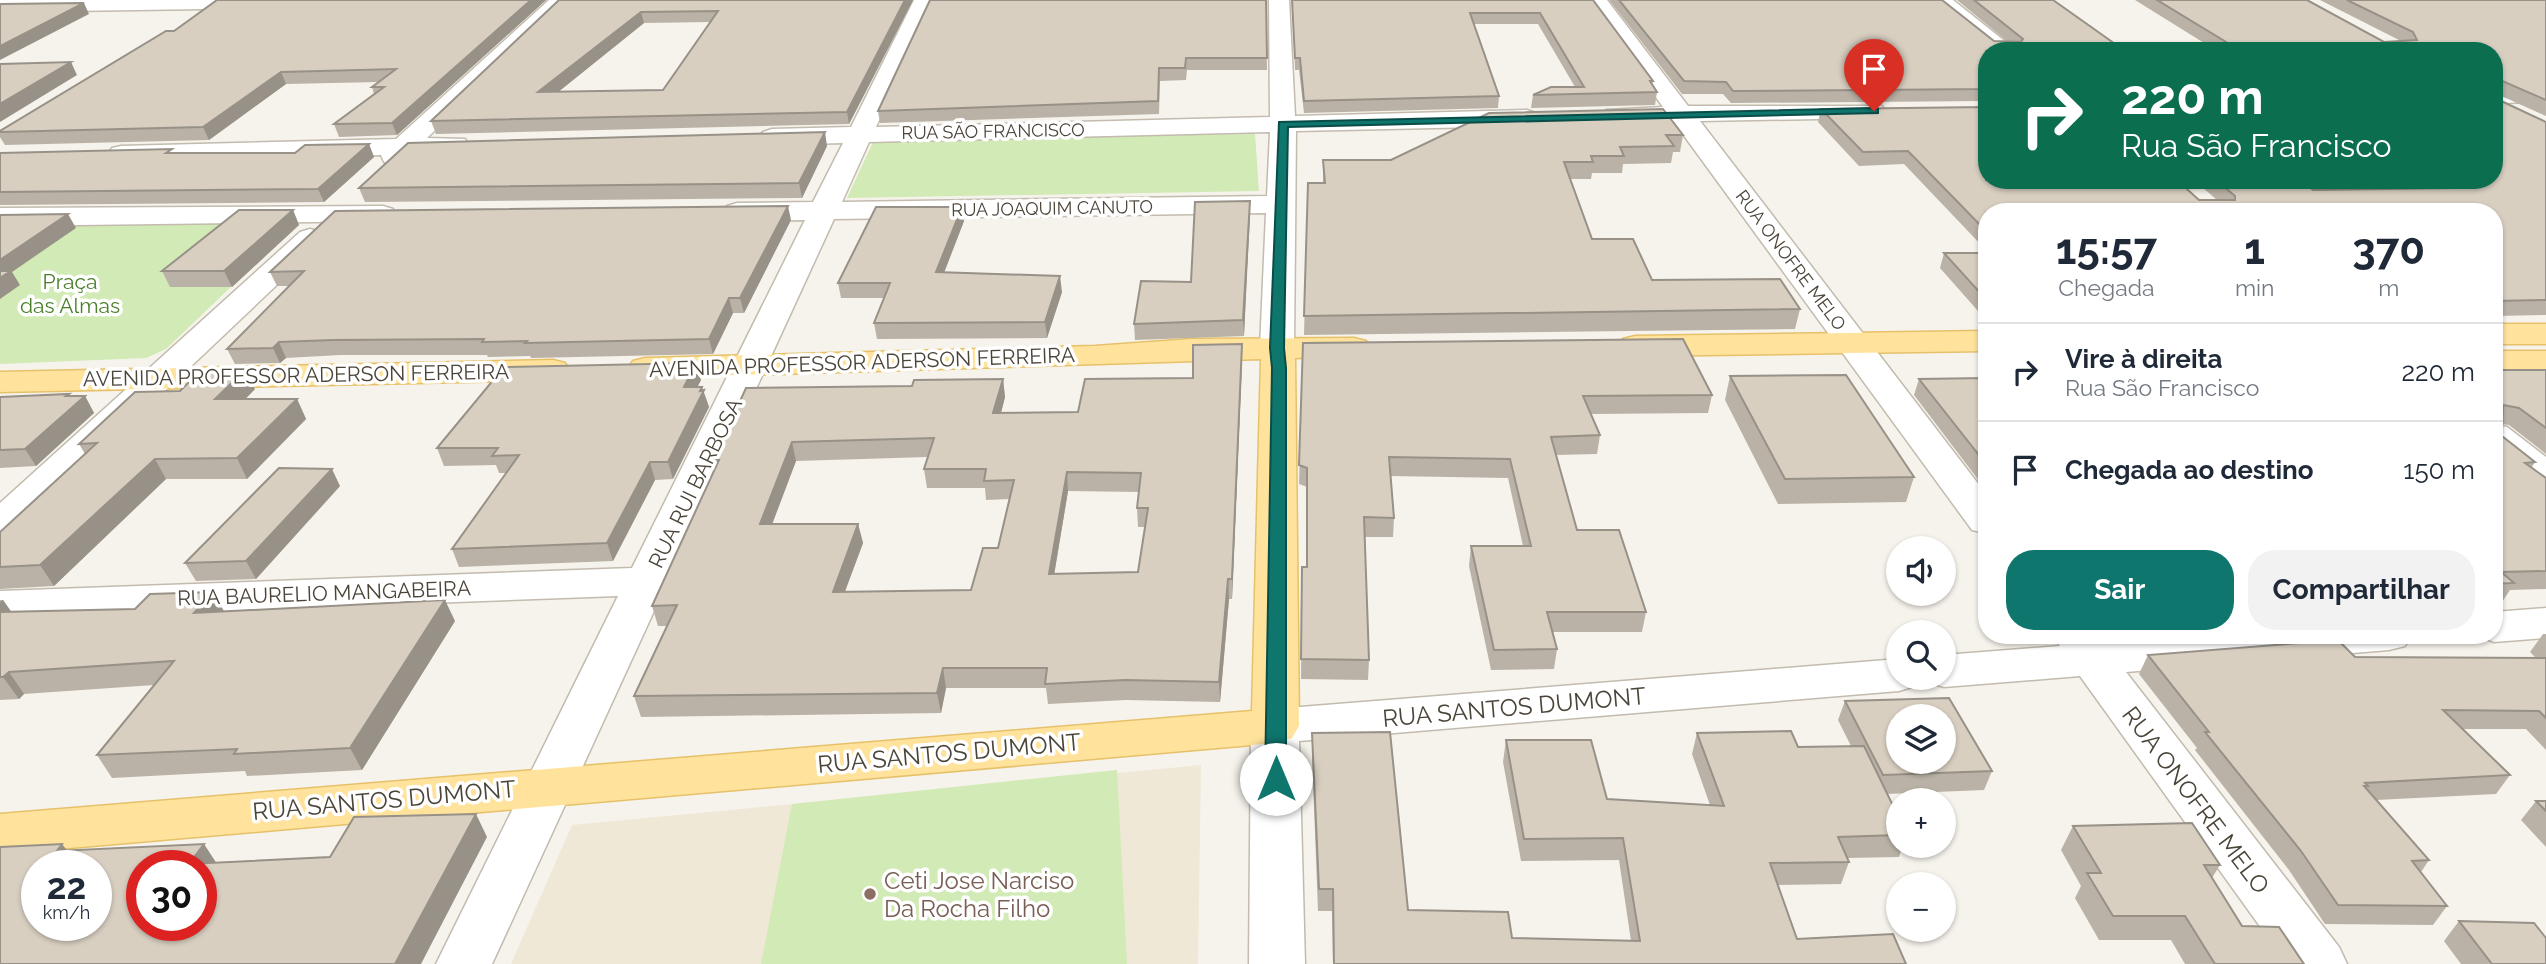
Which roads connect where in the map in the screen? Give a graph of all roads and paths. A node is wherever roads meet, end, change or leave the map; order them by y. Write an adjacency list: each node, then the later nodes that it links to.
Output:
1 (561, 0): 23 (street)
2 (924, 0): 20 (street, RUA RUI BARBOSA)
3 (1279, 0): 19 (street)
4 (1596, 0): 15 (street, RUA ONOFRE MELO)
5 (1940, 0): 10 (street)
6 (216, 1): 7 (street); 8 (street); 9 (street)
7 (294, 2)
8 (0, 6)
9 (180, 24)
10 (1994, 42)
11 (2546, 95): 12 (street)
12 (2503, 97)
13 (2503, 103): 18 (street)
14 (1902, 111): 15 (street)
15 (1679, 114): 16 (street); 34 (street, RUA ONOFRE MELO)
16 (1597, 116)
17 (1556, 117): 19 (street, RUA SÃO FRANCISCO)
18 (2536, 121)
19 (1283, 124): 20 (street, RUA SÃO FRANCISCO); 25 (street)
20 (860, 134): 21 (street, RUA SÃO FRANCISCO); 26 (street, RUA RUI BARBOSA)
21 (749, 138)
22 (485, 145): 23 (street)
23 (402, 147): 24 (street); 29 (street)
24 (97, 154)
25 (1279, 204): 26 (street, RUA JOAQUIM CANUTO); 36 (street)
26 (824, 211): 27 (street, RUA JOAQUIM CANUTO); 40 (street, RUA RUI BARBOSA)
27 (715, 212)
28 (415, 215): 29 (street)
29 (334, 216): 30 (street); 42 (street)
30 (3, 219)
31 (2503, 334): 32 (main road)
32 (2546, 334)
33 (1978, 342): 34 (main road)
34 (1863, 356): 35 (main road); 41 (main road); 46 (street, RUA ONOFRE MELO)
35 (1609, 357)
36 (1278, 358): 37 (main road, AVENIDA PROFESSOR ADERSON FERREIRA); 40 (main road, AVENIDA PROFESSOR ADERSON FERREIRA); 56 (main road)
37 (1382, 359)
38 (2503, 361): 39 (main road)
39 (2546, 361)
40 (752, 366): 42 (main road, AVENIDA PROFESSOR ADERSON FERREIRA); 48 (street, RUA RUI BARBOSA)
41 (1978, 367)
42 (160, 378): 43 (main road, AVENIDA PROFESSOR ADERSON FERREIRA); 47 (street)
43 (0, 382)
44 (2503, 442): 45 (street)
45 (2546, 475)
46 (1978, 510)
47 (0, 525)
48 (648, 581): 49 (street, RUA BAURELIO MANGABEIRA); 57 (street, RUA RUI BARBOSA)
49 (0, 605)
50 (2546, 623): 51 (street)
51 (2503, 626)
52 (2160, 644): 53 (street)
53 (2083, 647): 54 (street); 61 (street, RUA ONOFRE MELO)
54 (1956, 669)
55 (1886, 676): 56 (street, RUA SANTOS DUMONT)
56 (1275, 726): 57 (main road, RUA SANTOS DUMONT); 60 (street)
57 (549, 785): 58 (main road, RUA SANTOS DUMONT); 59 (street, RUA RUI BARBOSA)
58 (0, 834)
59 (464, 964)
60 (1277, 964)
61 (2319, 964)

